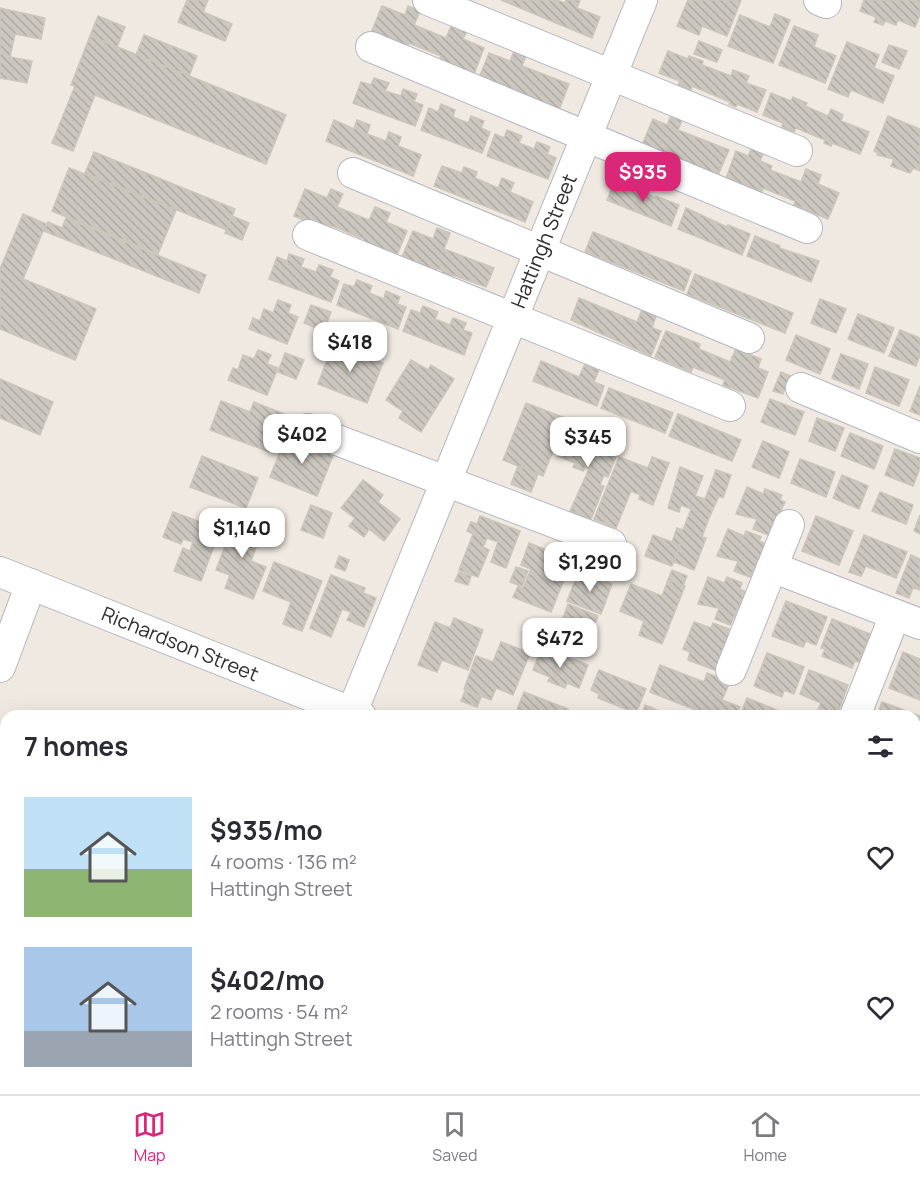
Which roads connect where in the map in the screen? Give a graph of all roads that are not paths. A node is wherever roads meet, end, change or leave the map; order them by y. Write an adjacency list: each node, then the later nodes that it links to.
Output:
1 (428, 0): 4 (street)
2 (642, 0): 4 (street, Hattingh Street)
3 (371, 47): 5 (street)
4 (611, 76): 5 (street, Hattingh Street); 6 (street)
5 (586, 138): 8 (street); 10 (street, Hattingh Street)
6 (797, 152)
7 (353, 173): 10 (street)
8 (807, 228)
9 (308, 235): 11 (street)
10 (540, 252): 11 (street, Hattingh Street); 12 (street)
11 (513, 317): 14 (street); 17 (street, Hattingh Street)
12 (749, 338)
13 (801, 388): 16 (street)
14 (730, 406)
15 (308, 429): 17 (street)
16 (920, 438)
17 (446, 482): 19 (street); 27 (street, Hattingh Street)
18 (789, 525): 20 (street)
19 (611, 544)
20 (772, 567): 23 (street); 25 (street)
21 (0, 572): 22 (street, Richardson Street)
22 (31, 584): 24 (street); 26 (street, Richardson Street)
23 (908, 620): 28 (street)
24 (0, 667)
25 (731, 670)
26 (346, 710)
27 (358, 710)
28 (858, 710)

